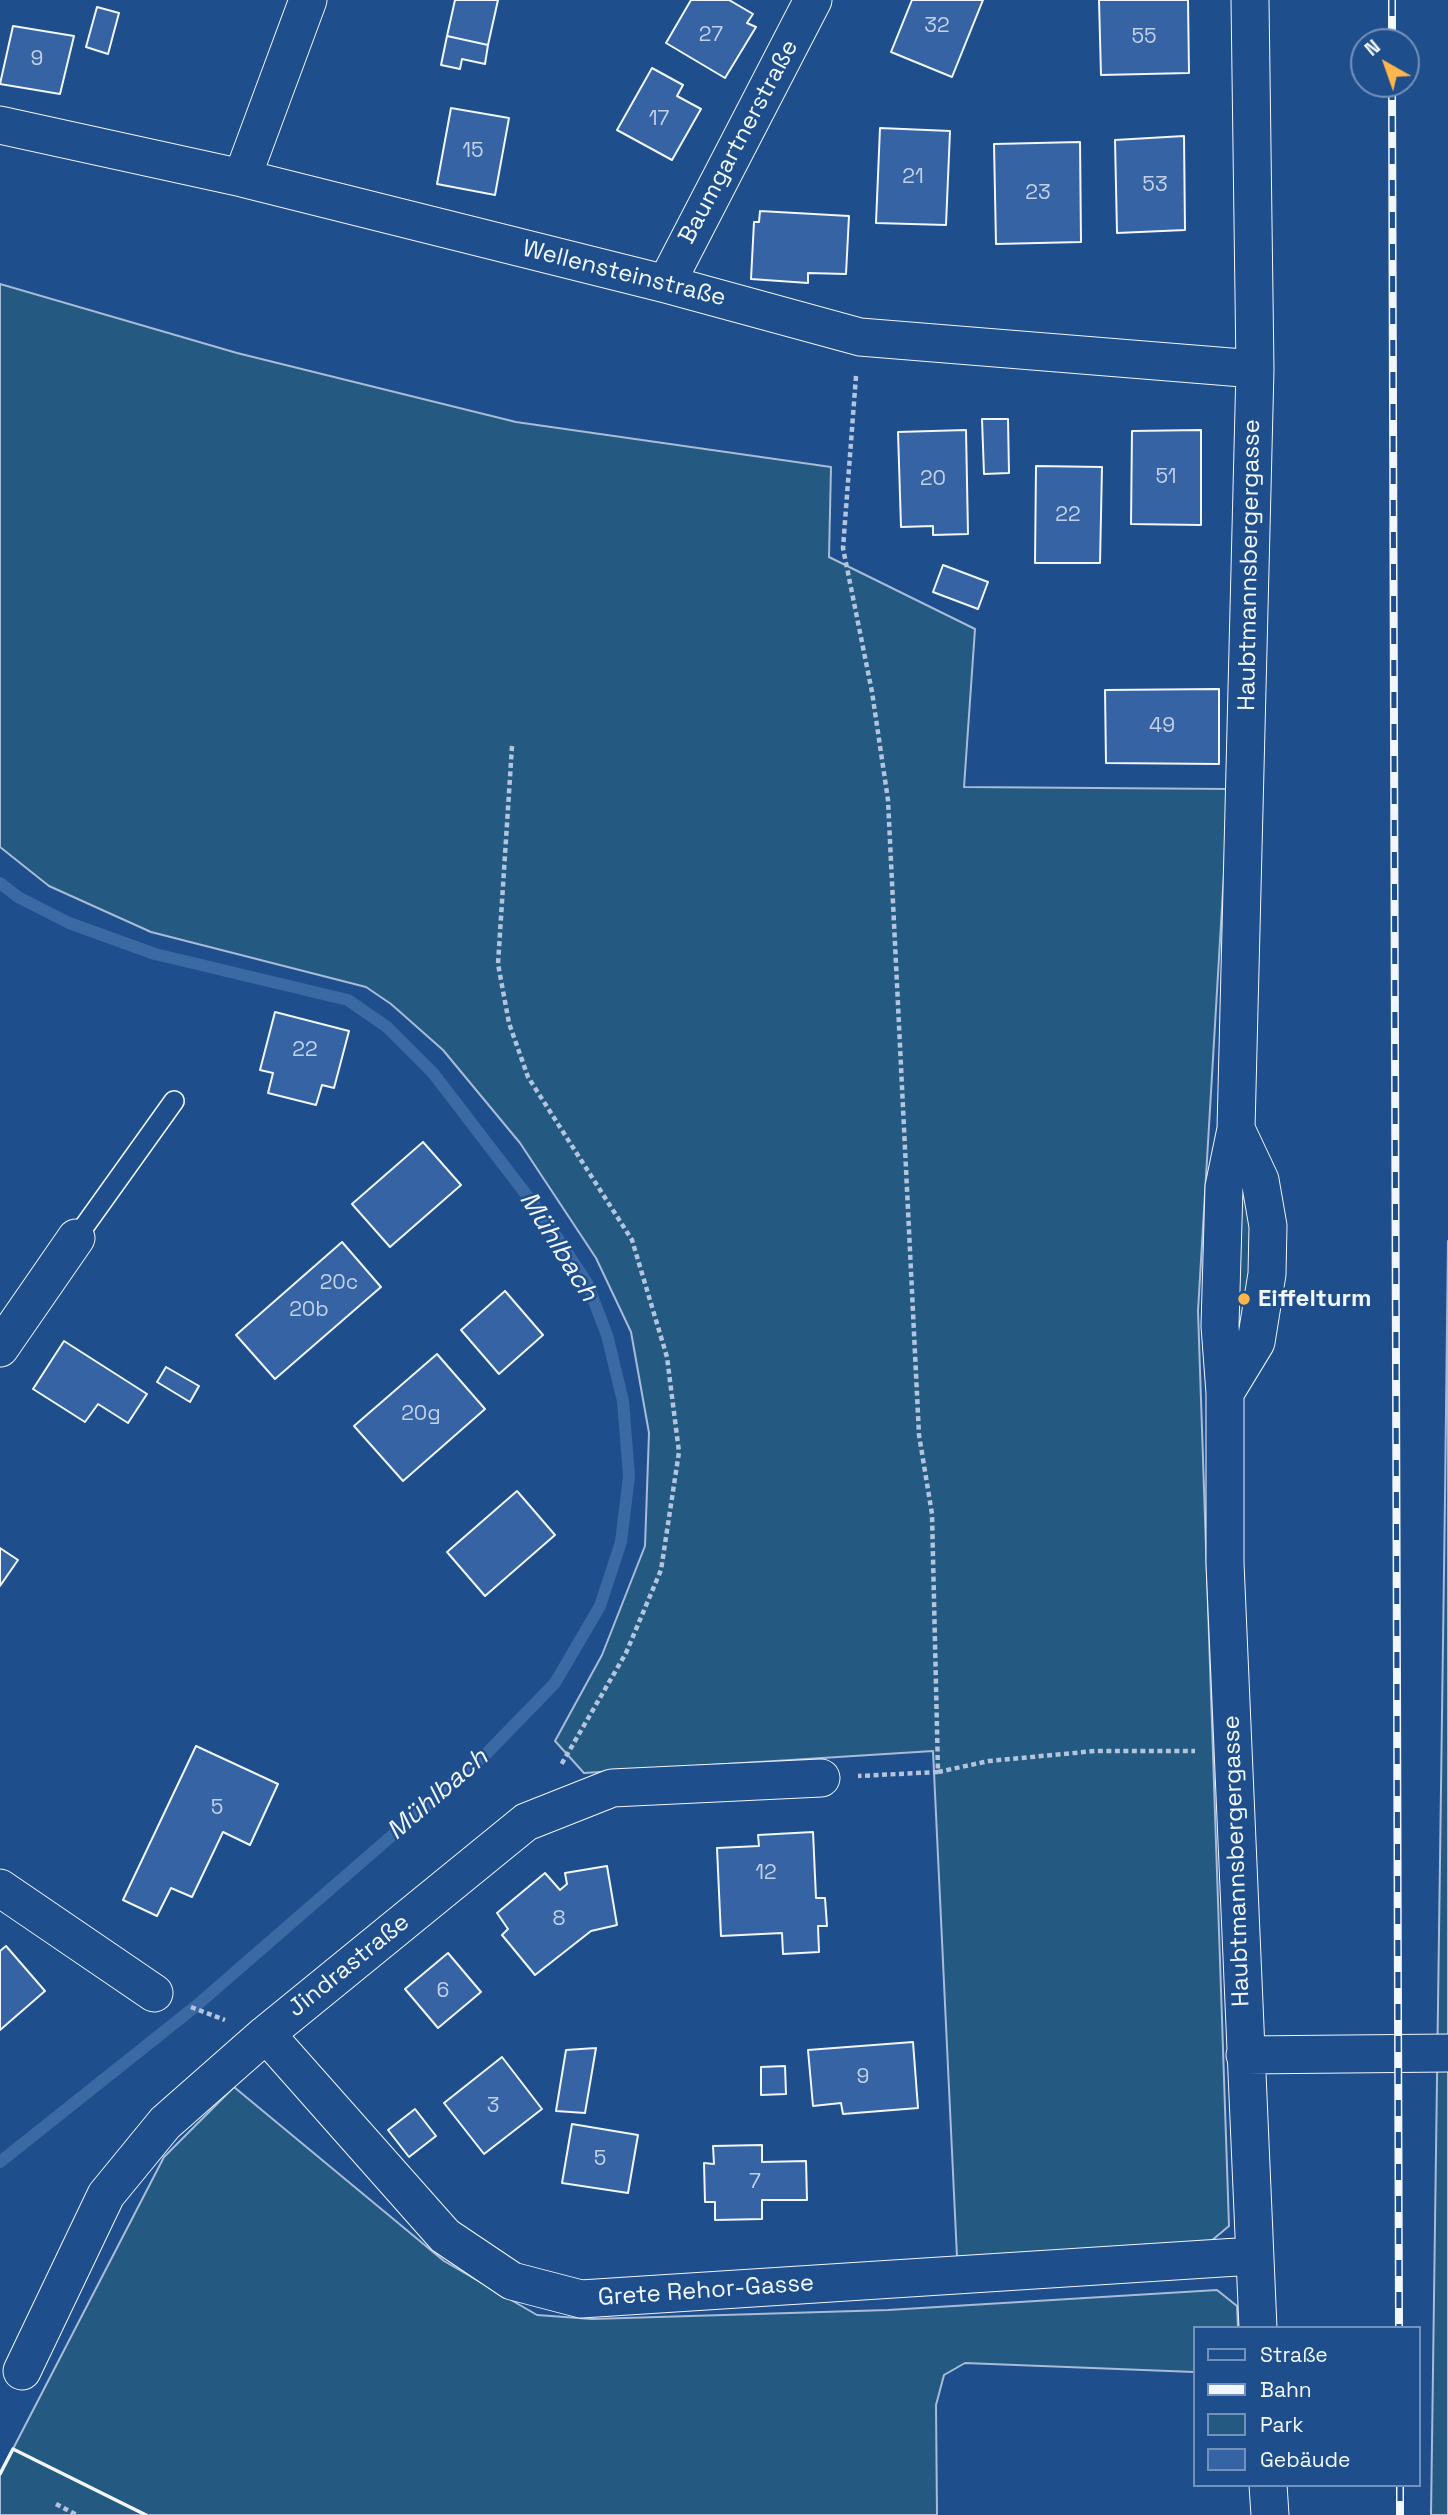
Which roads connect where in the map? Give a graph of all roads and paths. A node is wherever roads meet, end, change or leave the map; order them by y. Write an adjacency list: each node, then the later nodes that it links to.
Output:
1 (308, 0): 5 (street)
2 (813, 0): 6 (street, Baumgartnerstraße)
3 (1250, 0): 8 (street, Haubtmannsbergergasse)
4 (0, 125): 5 (street, Wellensteinstraße)
5 (242, 178): 6 (street, Wellensteinstraße)
6 (666, 284): 7 (street, Wellensteinstraße)
7 (860, 337): 8 (street, Wellensteinstraße); 15 (path)
8 (1255, 369): 13 (street, Haubtmannsbergergasse)
9 (512, 746): 14 (path)
10 (174, 1101): 11 (lane)
11 (76, 1238): 12 (street)
12 (0, 1348)
13 (1233, 1749): 15 (path); 21 (street, Haubtmannsbergergasse)
14 (560, 1768)
15 (938, 1772): 16 (path)
16 (821, 1778): 19 (street, Jindrastraße)
17 (0, 1888): 18 (street)
18 (154, 1993)
19 (265, 2034): 22 (street, Grete Rehor-Gasse); 24 (street, Jindrastraße)
20 (1448, 2053): 21 (street)
21 (1245, 2055): 22 (street, Haubtmannsbergergasse)
22 (1253, 2256): 23 (street, Haubtmannsbergergasse)
23 (1258, 2326)
24 (22, 2371)
25 (1268, 2487): 28 (street)
26 (56, 2504): 27 (path)
27 (77, 2515)
28 (1270, 2515)

